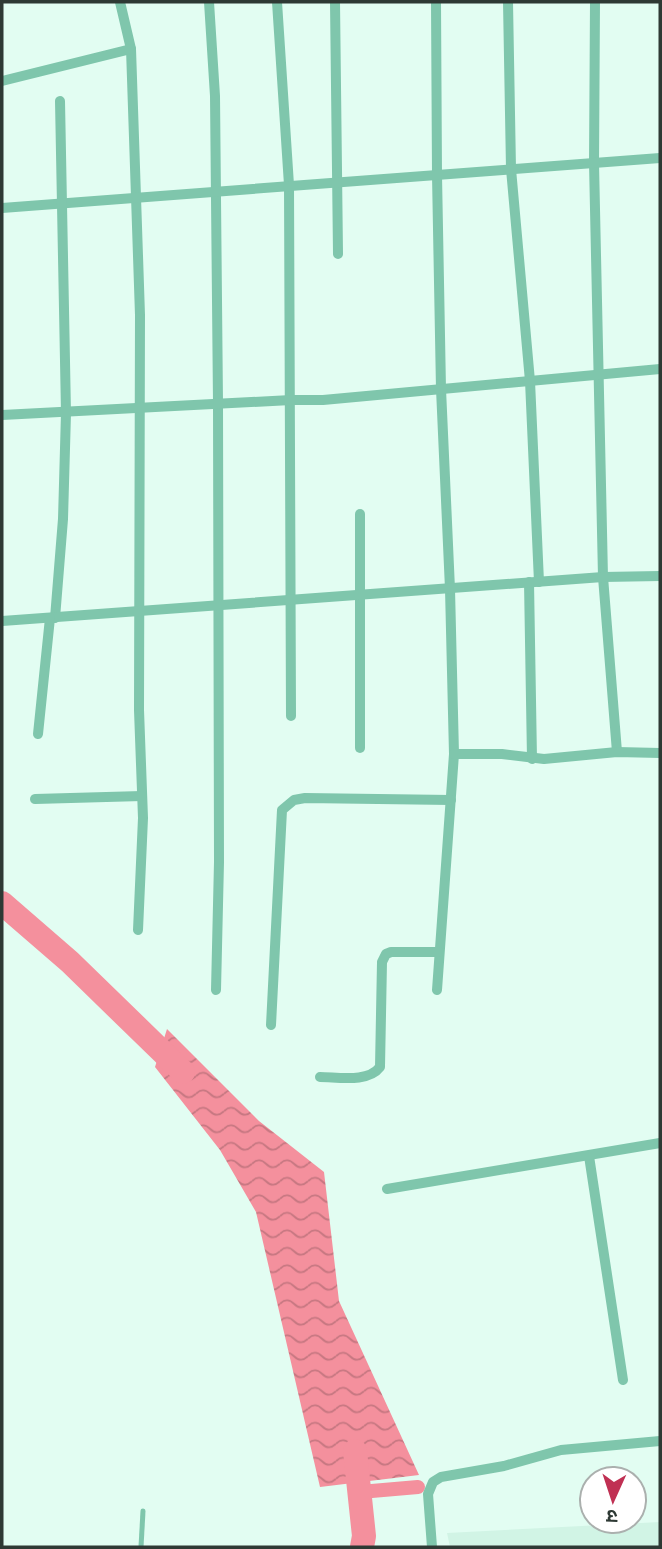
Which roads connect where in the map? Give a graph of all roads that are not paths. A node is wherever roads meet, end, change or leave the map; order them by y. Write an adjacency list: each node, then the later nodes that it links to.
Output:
1 (209, 2): 17 (street)
2 (277, 2): 16 (street)
3 (335, 2): 15 (street)
4 (436, 2): 14 (street)
5 (508, 2): 13 (street)
6 (594, 2): 12 (street)
7 (124, 3): 8 (street)
8 (131, 49): 9 (street); 18 (street)
9 (2, 81)
10 (60, 101): 19 (street)
11 (660, 158): 12 (street)
12 (594, 163): 13 (street); 23 (street)
13 (511, 169): 14 (street); 24 (street)
14 (437, 175): 15 (street); 25 (street)
15 (339, 183): 16 (street); 21 (street)
16 (289, 185): 17 (street); 26 (street)
17 (216, 191): 18 (street); 27 (street)
18 (136, 198): 19 (street); 28 (street)
19 (61, 203): 20 (street); 29 (street)
20 (2, 208)
21 (338, 254)
22 (660, 369): 23 (street)
23 (598, 374): 24 (street); 33 (street)
24 (530, 381): 25 (street); 34 (street)
25 (441, 389): 26 (street); 35 (street)
26 (291, 400): 27 (street); 37 (street)
27 (218, 403): 28 (street); 38 (street)
28 (139, 408): 29 (street); 39 (street)
29 (66, 413): 30 (street); 40 (street)
30 (2, 415)
31 (360, 514): 36 (street)
32 (660, 576): 33 (street)
33 (603, 577): 34 (street); 45 (street)
34 (534, 582): 35 (street); 48 (street)
35 (450, 589): 36 (street); 47 (street)
36 (361, 596): 37 (street); 44 (street)
37 (291, 601): 38 (street); 42 (street)
38 (219, 607): 39 (street); 54 (street)
39 (141, 612): 40 (street); 49 (street)
40 (53, 618): 41 (street); 43 (street)
41 (2, 621)
42 (291, 716)
43 (38, 734)
44 (360, 748)
45 (617, 752): 46 (street); 48 (street)
46 (660, 753)
47 (454, 754): 48 (street); 51 (street)
48 (532, 758)
49 (142, 796): 50 (street); 52 (street)
50 (35, 799)
51 (451, 800): 53 (street); 56 (street)
52 (138, 930)
53 (439, 952): 55 (street); 57 (street)
54 (216, 990)
55 (437, 990)
56 (271, 1025)
57 (320, 1077)
58 (660, 1143): 59 (street)
59 (589, 1156): 60 (street); 61 (street)
60 (387, 1189)
61 (623, 1380)
62 (660, 1441): 65 (street)
63 (143, 1511): 64 (lane)
64 (141, 1547)
65 (432, 1547)

